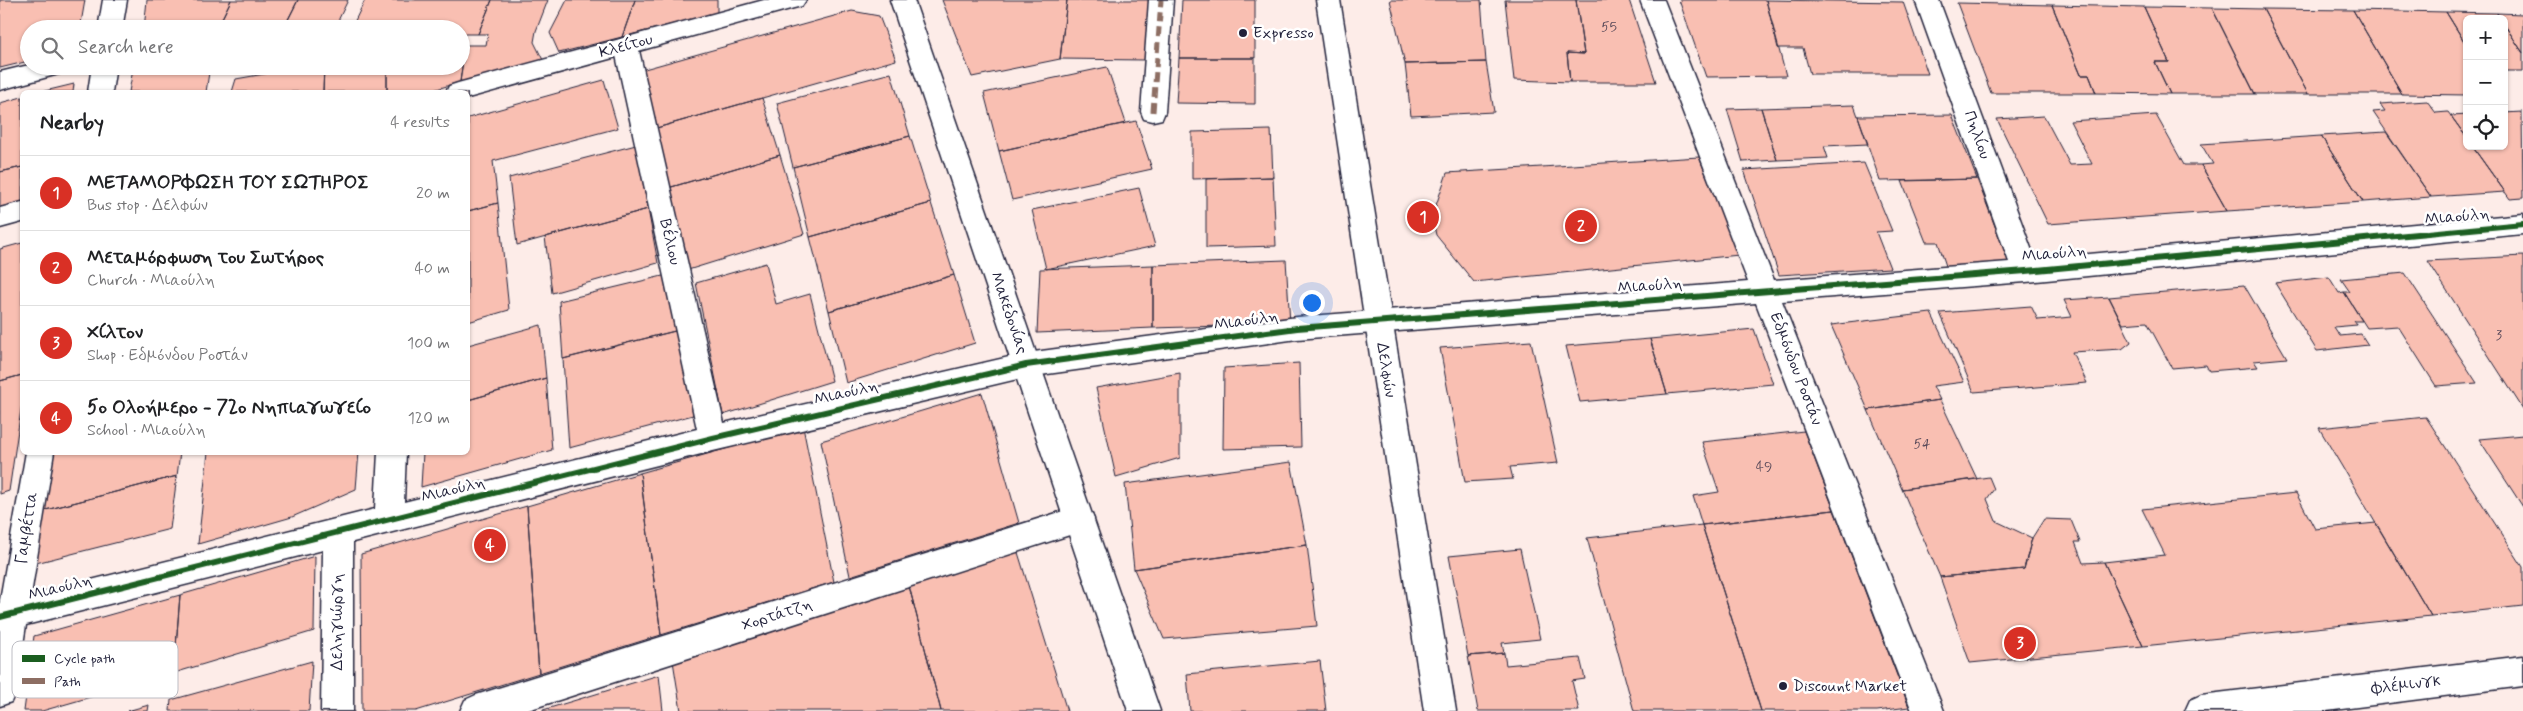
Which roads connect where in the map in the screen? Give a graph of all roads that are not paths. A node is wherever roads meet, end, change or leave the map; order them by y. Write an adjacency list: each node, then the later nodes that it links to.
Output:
1 (115, 0): 8 (street)
2 (794, 0): 9 (street, Κλείτου)
3 (902, 0): 22 (street, Μακεδονίας)
4 (1161, 0): 15 (street)
5 (1328, 0): 21 (street, Δελφών)
6 (1652, 0): 20 (street, Εδμόνδου Ροστάν)
7 (1927, 0): 19 (street, Πηλίου)
8 (112, 20)
9 (626, 46): 14 (street, Κλείτου); 23 (street, Βέλιου)
10 (23, 75): 12 (street)
11 (103, 75): 13 (street)
12 (0, 81)
13 (100, 90)
14 (465, 90)
15 (1153, 112)
16 (20, 213): 17 (street)
17 (0, 218)
18 (2523, 224): 19 (street, Μιαούλη)
19 (2026, 271): 20 (street, Μιαούλη)
20 (1765, 290): 21 (street, Μιαούλη); 37 (street, Εδμόνδου Ροστάν)
21 (1378, 320): 22 (street, Μιαούλη); 36 (street, Δελφών)
22 (1026, 365): 23 (street, Μιαούλη); 26 (street, Μακεδονίας)
23 (713, 438): 27 (street, Μιαούλη)
24 (39, 455): 29 (street, Γαμβέττα)
25 (392, 455): 27 (street)
26 (1079, 519): 34 (street, Χορτάτζη); 35 (street, Μακεδονίας)
27 (389, 520): 28 (street, Μιαούλη)
28 (338, 533): 29 (street, Μιαούλη); 33 (street, Δεληγιώργη)
29 (6, 615): 31 (street, Γαμβέττα)
30 (2523, 670): 32 (street, Φλέμινγκ)
31 (0, 691)
32 (2262, 707): 38 (street, Φλέμινγκ)
33 (337, 711)
34 (476, 711)
35 (1144, 711)
36 (1440, 711)
37 (1928, 711)
38 (2201, 711)

